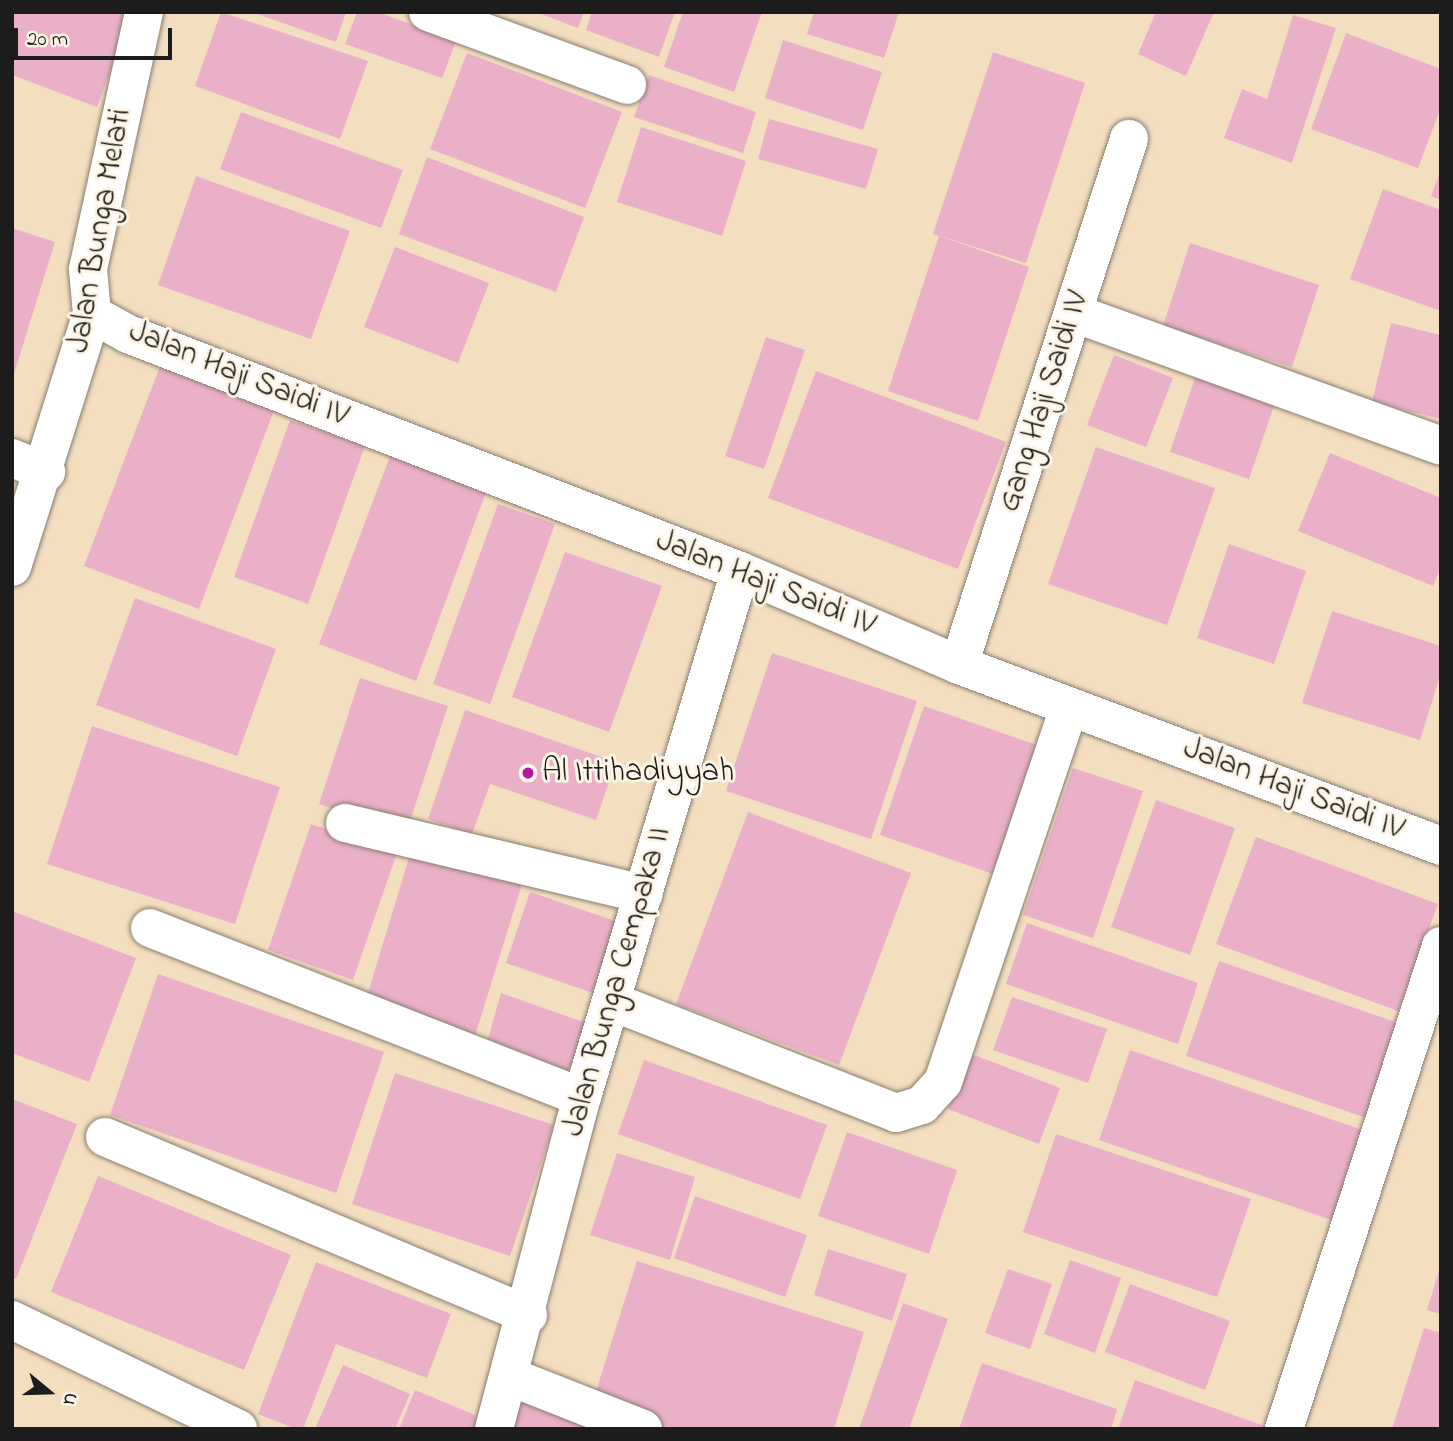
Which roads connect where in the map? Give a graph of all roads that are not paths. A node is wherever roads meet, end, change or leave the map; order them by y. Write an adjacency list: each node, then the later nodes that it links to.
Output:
1 (144, 12): 6 (street, Jalan Bunga Melati)
2 (428, 12): 3 (street)
3 (627, 85)
4 (1129, 139): 5 (street, Gang Haji Saidi IV)
5 (1074, 313): 7 (street); 11 (street, Gang Haji Saidi IV)
6 (92, 314): 8 (street, Jalan Bunga Melati); 10 (street, Jalan Haji Saidi IV)
7 (1441, 446)
8 (29, 465): 9 (street, Jalan Bunga Melati)
9 (12, 566)
10 (740, 571): 11 (street, Jalan Haji Saidi IV); 15 (street, Jalan Bunga Cempaka II)
11 (959, 665): 12 (street, Jalan Haji Saidi IV)
12 (1069, 706): 14 (street, Jalan Haji Saidi IV); 18 (street)
13 (345, 823): 15 (street)
14 (1441, 846)
15 (644, 894): 18 (street, Jalan Bunga Cempaka II)
16 (150, 928): 19 (street)
17 (1441, 946): 27 (street)
18 (613, 1002): 19 (street, Jalan Bunga Cempaka II)
19 (582, 1097): 21 (street, Jalan Bunga Cempaka II)
20 (105, 1137): 21 (street)
21 (528, 1315): 23 (street, Jalan Bunga Cempaka II)
22 (12, 1320): 24 (street)
23 (511, 1377): 25 (street, Jalan Bunga Cempaka II); 26 (street)
24 (238, 1429)
25 (494, 1429)
26 (643, 1429)
27 (1284, 1429)

